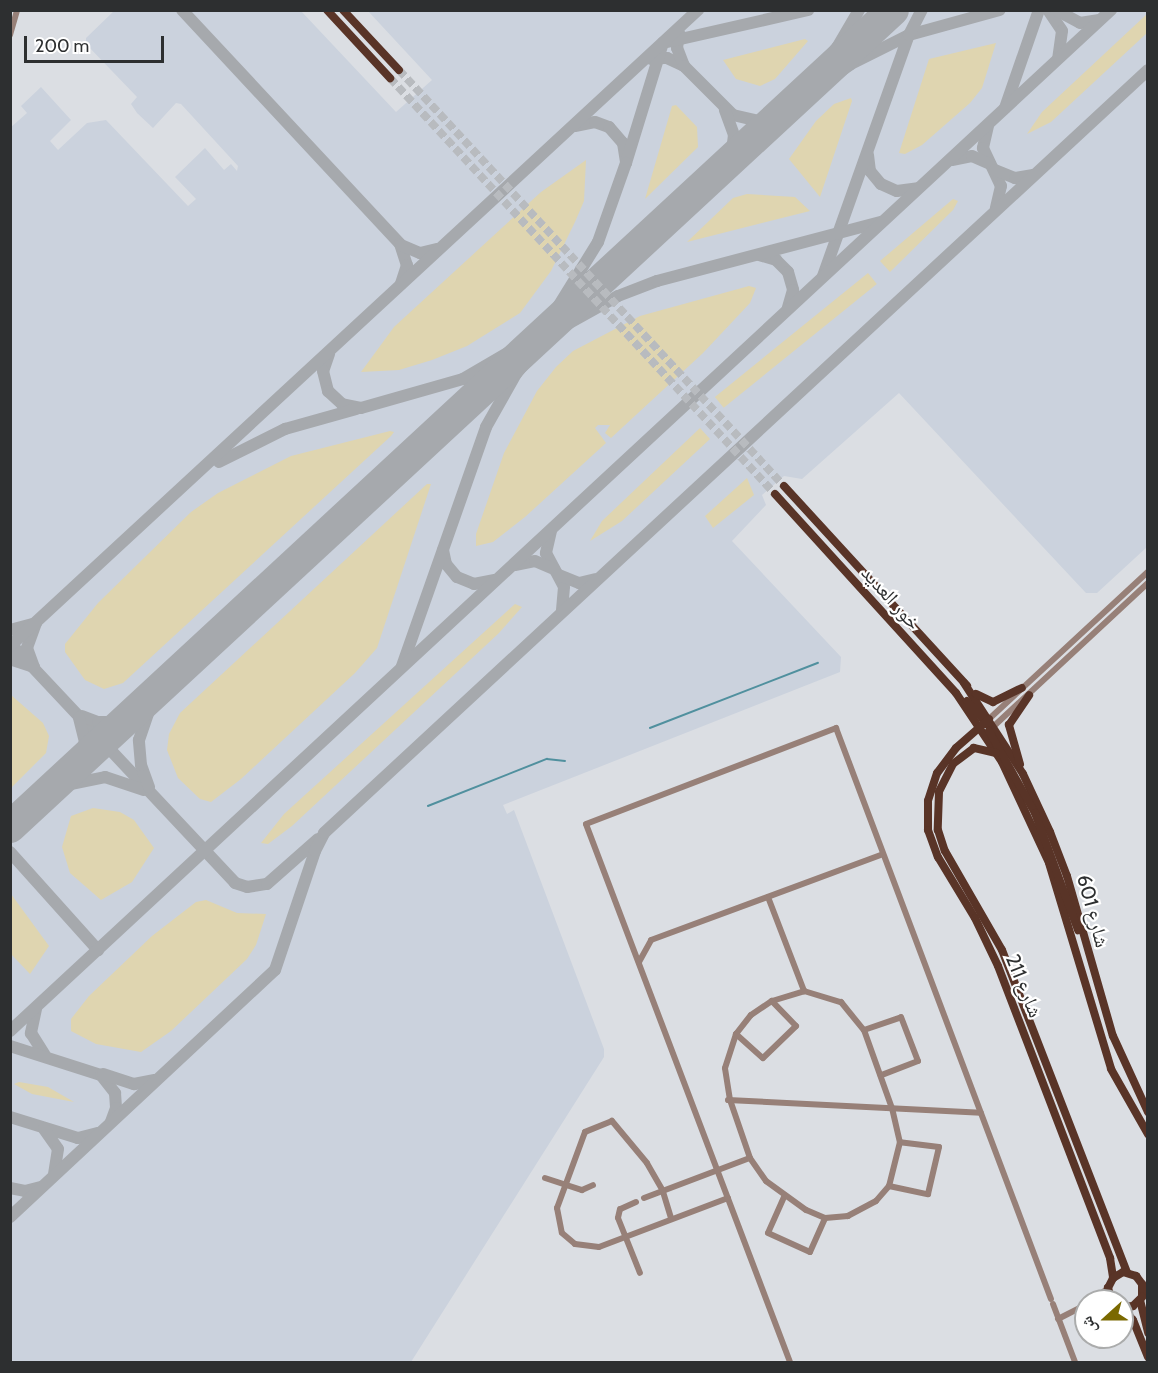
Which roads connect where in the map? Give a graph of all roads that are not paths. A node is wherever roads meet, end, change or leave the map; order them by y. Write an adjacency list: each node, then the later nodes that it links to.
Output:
1 (17, 10): 4 (street)
2 (327, 10): 6 (main road)
3 (343, 10): 5 (main road)
4 (10, 35)
5 (399, 70)
6 (390, 78)
7 (784, 486): 11 (main road)
8 (775, 494): 14 (main road, خور العديد)
9 (1148, 572): 12 (street)
10 (1148, 583): 13 (street)
11 (964, 683): 12 (main road); 14 (main road)
12 (1022, 688): 14 (street)
13 (1029, 695): 14 (street); 16 (main road)
14 (987, 723): 15 (main road, شارع 601); 16 (main road, شارع 601); 19 (main road); 48 (main road, شارع 211)
15 (997, 753): 30 (main road, شارع 601); 46 (main road, شارع 211)
16 (1023, 774): 19 (main road, شارع 601)
17 (883, 854): 18 (street); 20 (street); 29 (street)
18 (768, 897): 20 (street); 21 (street)
19 (1085, 946): 28 (main road, شارع 601)
20 (639, 962): 33 (street)
21 (804, 991): 22 (street); 23 (street)
22 (772, 1000): 24 (street); 24 (street)
23 (864, 1030): 25 (street); 25 (street)
24 (736, 1034): 26 (street)
25 (881, 1075): 27 (street)
26 (729, 1100): 27 (street); 32 (street)
27 (892, 1108): 29 (street); 31 (street)
28 (1148, 1112)
29 (981, 1113): 53 (street)
30 (1148, 1134)
31 (900, 1142): 37 (street); 37 (street)
32 (750, 1158): 33 (street); 39 (street)
33 (718, 1171): 38 (street); 41 (street)
34 (545, 1178): 35 (street)
35 (565, 1185): 36 (street); 38 (street); 45 (street)
36 (593, 1185)
37 (889, 1186): 44 (street)
38 (663, 1191): 40 (street); 43 (street)
39 (784, 1197): 44 (street); 44 (street)
40 (644, 1198)
41 (728, 1198): 43 (street); 57 (street)
42 (636, 1202): 45 (street)
43 (671, 1218): 45 (street)
44 (825, 1218)
45 (625, 1236): 47 (street)
46 (1127, 1272): 48 (main road); 50 (main road)
47 (640, 1273)
48 (1113, 1278): 49 (main road)
49 (1108, 1288)
50 (1140, 1300): 51 (main road); 55 (main road)
51 (1134, 1302)
52 (1074, 1311): 53 (street)
53 (1058, 1318): 58 (street)
54 (1134, 1322): 56 (main road)
55 (1148, 1333)
56 (1148, 1357)
57 (790, 1362)
58 (1075, 1362)

